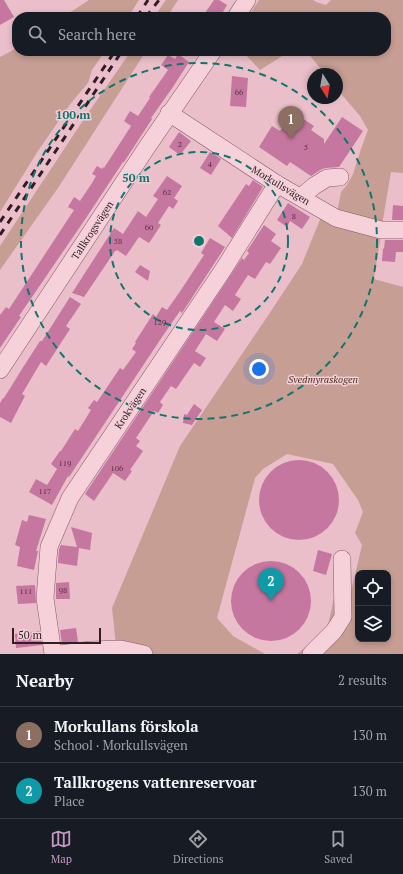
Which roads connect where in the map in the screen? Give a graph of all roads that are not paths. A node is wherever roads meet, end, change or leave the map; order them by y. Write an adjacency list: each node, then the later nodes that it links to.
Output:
1 (247, 0): 2 (street)
2 (239, 12)
3 (209, 56): 4 (street, Tallkrogsvägen)
4 (169, 113): 6 (street, Morkullsvägen); 9 (street, Tallkrogsvägen)
5 (340, 177): 7 (street)
6 (277, 184): 7 (street, Morkullsvägen); 11 (street, Krokvägen)
7 (301, 197): 8 (street, Morkullsvägen)
8 (403, 230)
9 (0, 370)
10 (342, 559): 14 (street)
11 (53, 654)
12 (60, 654): 13 (street)
13 (144, 654)
14 (311, 654)

